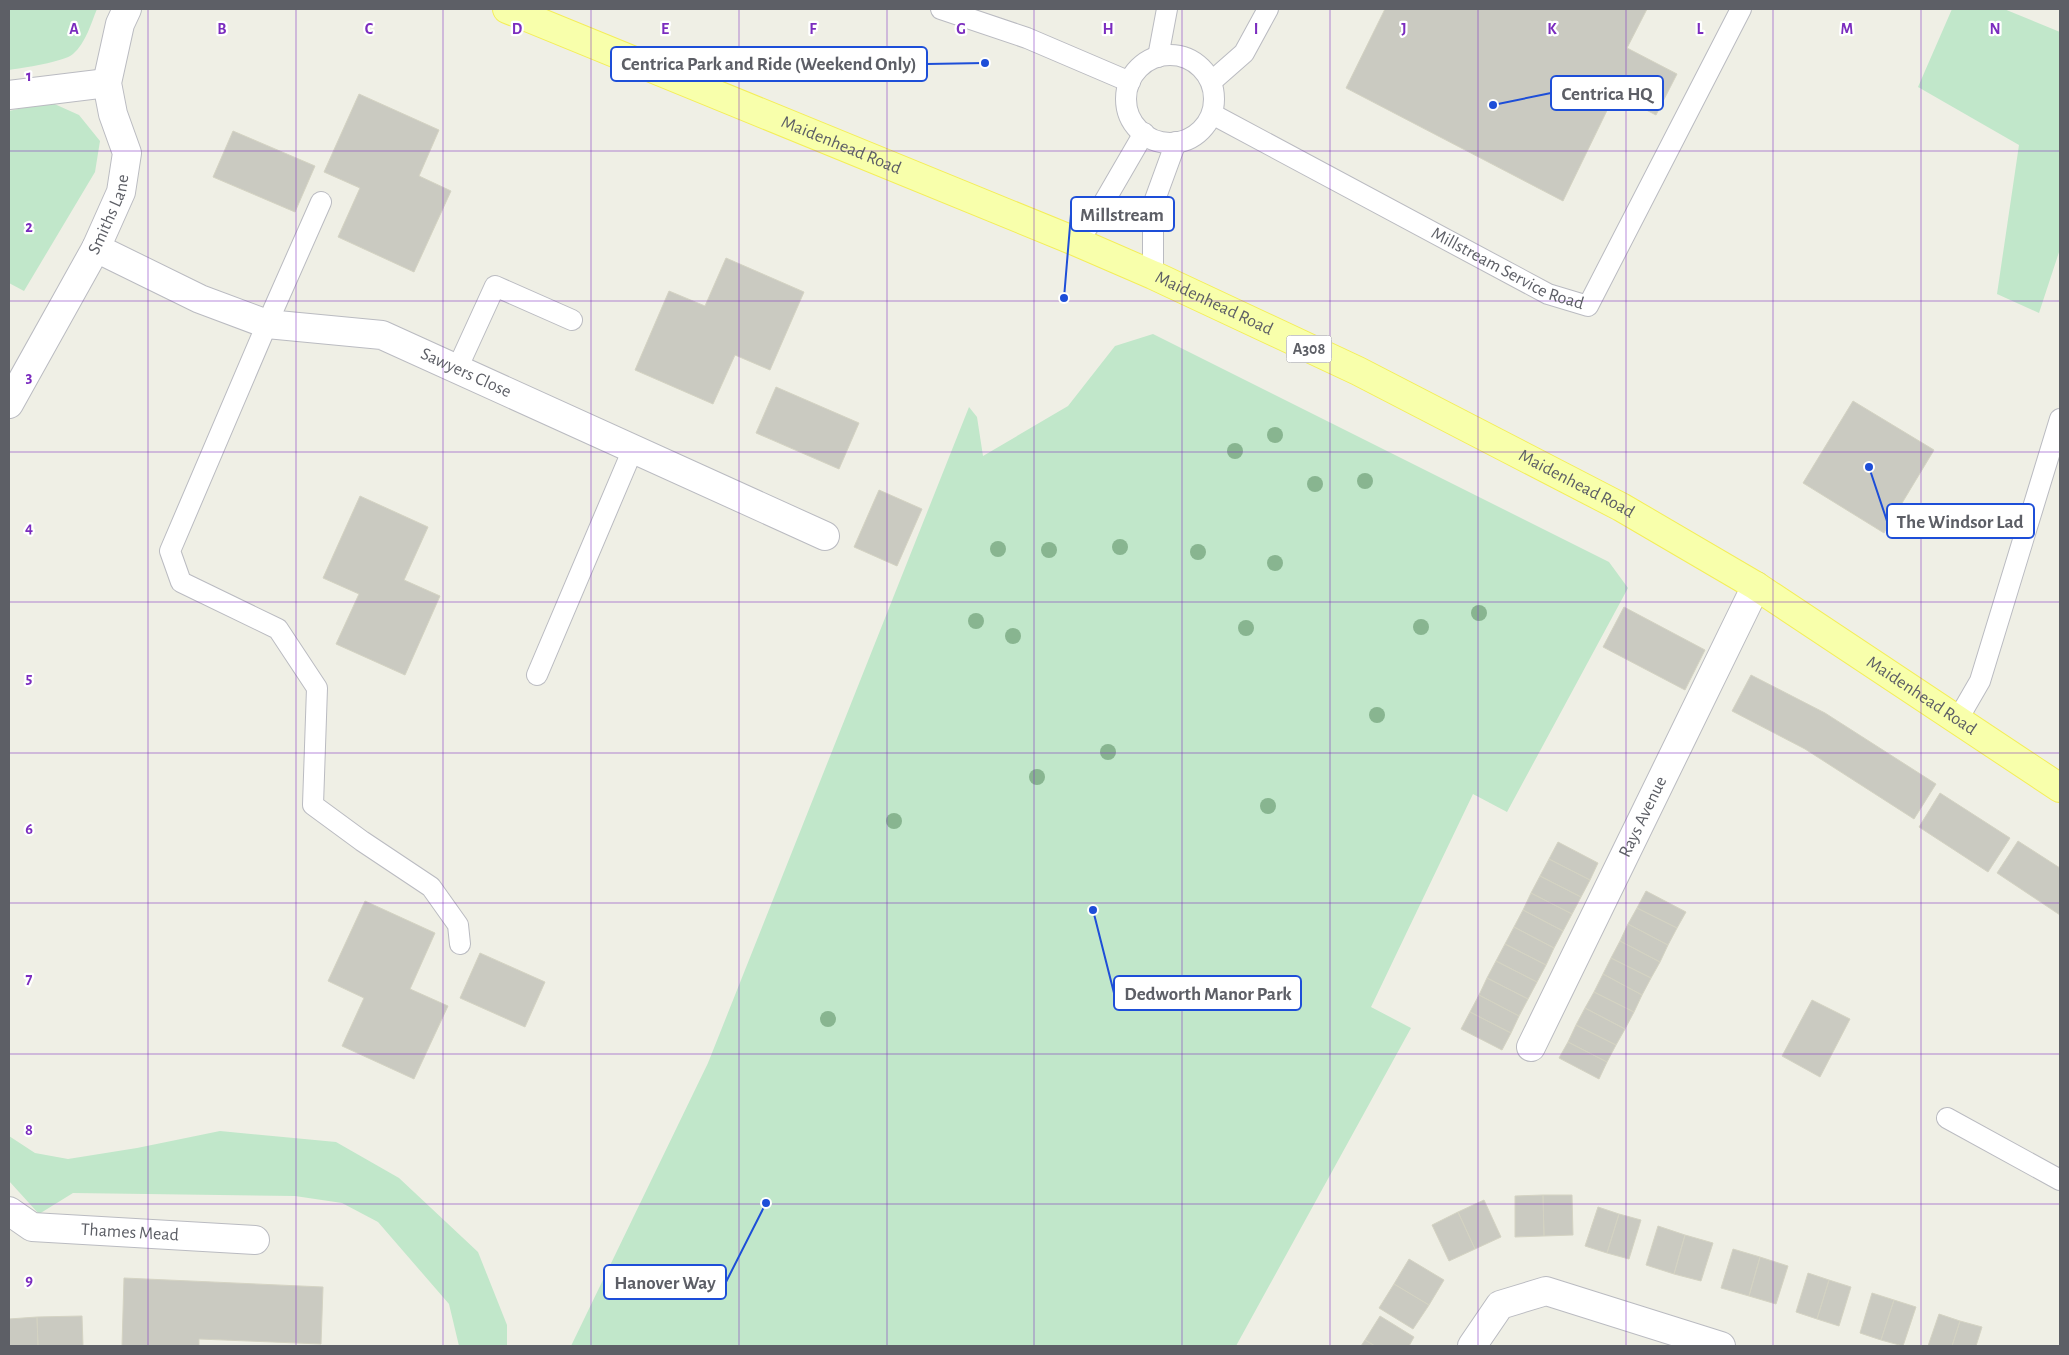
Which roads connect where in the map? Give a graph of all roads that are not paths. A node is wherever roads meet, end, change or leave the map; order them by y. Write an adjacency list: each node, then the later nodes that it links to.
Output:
1 (127, 9): 10 (street, Smiths Lane)
2 (508, 9): 16 (main road, Maidenhead Road / A308)
3 (941, 9): 8 (lane)
4 (1168, 9): 7 (lane)
5 (1268, 9): 9 (lane)
6 (1741, 9): 12 (lane, Millstream Service Road)
7 (1158, 57): 8 (lane); 9 (lane)
8 (1130, 82): 13 (lane)
9 (1211, 82): 12 (lane)
10 (107, 83): 11 (street); 17 (street, Smiths Lane)
11 (9, 95)
12 (1212, 114): 14 (lane)
13 (1144, 133): 14 (lane); 16 (lane)
14 (1176, 142): 18 (lane)
15 (321, 202): 20 (lane)
16 (1077, 242): 18 (main road, Maidenhead Road / A308)
17 (96, 248): 20 (street, Sawyers Close); 22 (street, Smiths Lane)
18 (1152, 275): 26 (main road, Maidenhead Road / A308)
19 (572, 320): 21 (lane)
20 (267, 324): 21 (street, Sawyers Close); 30 (lane)
21 (457, 369): 24 (street, Sawyers Close)
22 (9, 404)
23 (2060, 419): 28 (lane)
24 (633, 449): 25 (street, Sawyers Close); 27 (lane)
25 (825, 536)
26 (1756, 586): 28 (main road, Maidenhead Road / A308); 31 (street, Rays Avenue)
27 (537, 675)
28 (1958, 719): 29 (main road, Maidenhead Road / A308)
29 (2060, 788)
30 (460, 944)
31 (1531, 1047)
32 (1947, 1118): 33 (lane)
33 (2060, 1180)
34 (9, 1211): 35 (street, Thames Mead)
35 (255, 1240)
36 (1472, 1346): 37 (street)
37 (1721, 1346)

